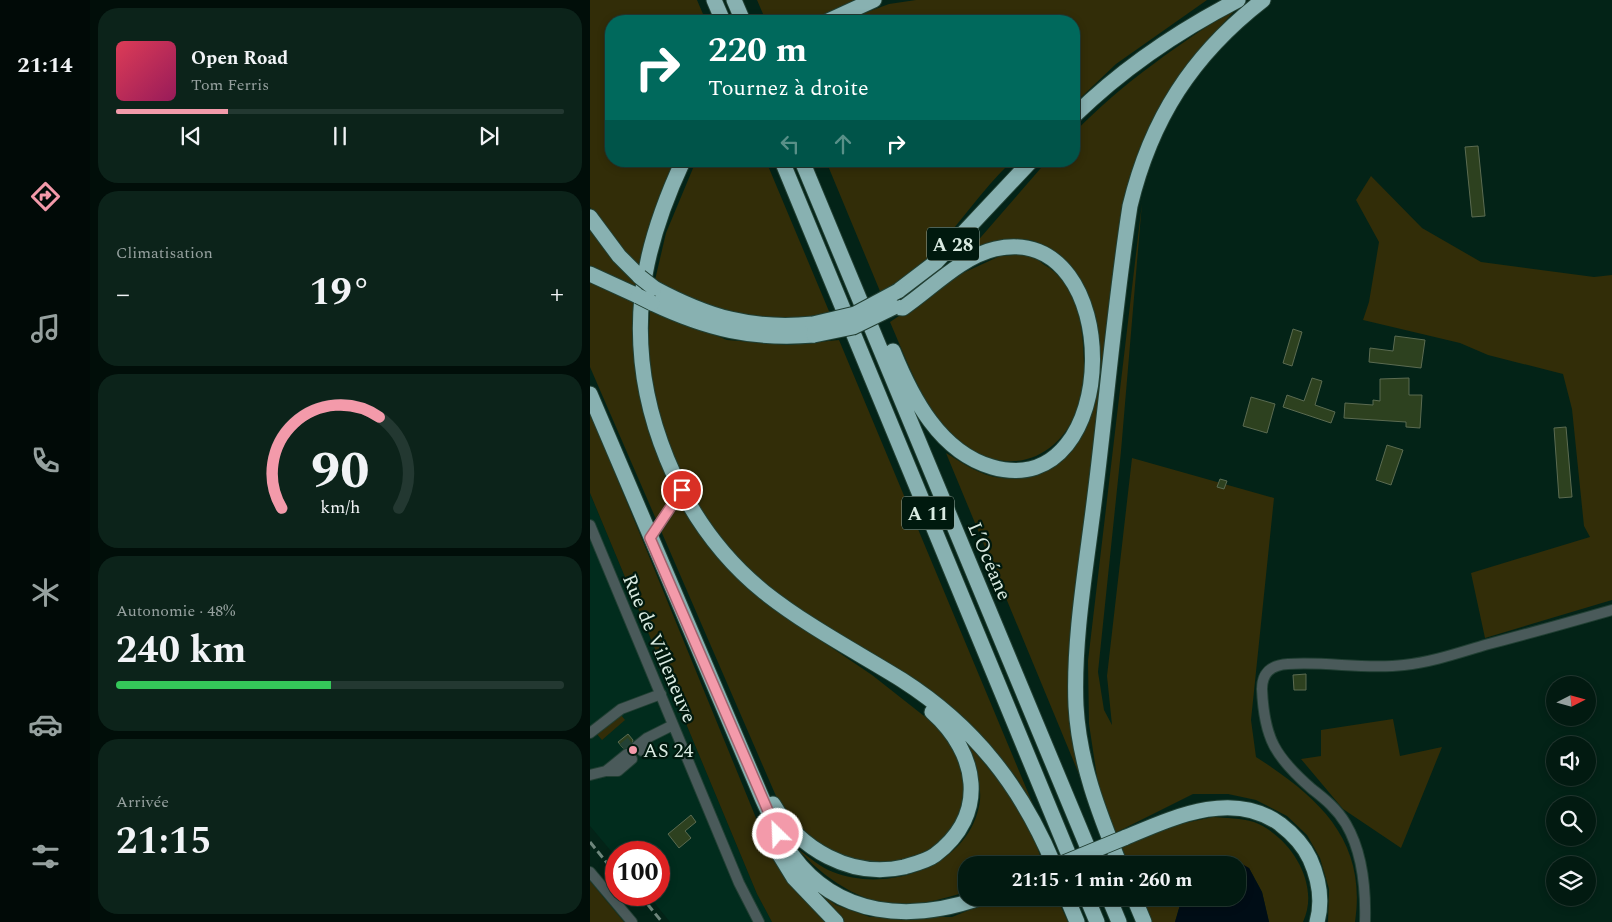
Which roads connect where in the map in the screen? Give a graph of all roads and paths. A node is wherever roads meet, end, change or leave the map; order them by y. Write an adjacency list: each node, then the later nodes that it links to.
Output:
1 (714, 0): 6 (highway)
2 (734, 0): 7 (highway)
3 (874, 0): 8 (highway)
4 (1238, 0): 9 (highway)
5 (1263, 0): 36 (highway)
6 (720, 15)
7 (740, 15)
8 (841, 15)
9 (1080, 110)
10 (681, 167): 20 (highway)
11 (784, 167): 33 (highway, L’Océane / A 11)
12 (805, 167): 16 (highway, L’Océane / A 11)
13 (1025, 167): 18 (highway, A 28)
14 (590, 217): 17 (highway, bridge)
15 (590, 274): 17 (highway, bridge)
16 (854, 282): 18 (highway); 35 (highway, L’Océane / A 11)
17 (653, 295): 18 (highway, bridge)
18 (900, 302)
19 (590, 394): 22 (highway)
20 (682, 490): 22 (street); 25 (highway)
21 (590, 525): 26 (street, Rue de Villeneuve)
22 (650, 538): 24 (highway)
23 (1612, 610): 51 (street)
24 (704, 664): 25 (highway); 38 (highway); 45 (highway)
25 (886, 671): 32 (highway)
26 (660, 694): 27 (street, Rue de Villeneuve); 28 (street)
27 (673, 725): 29 (street); 44 (street, Rue de Villeneuve)
28 (590, 733)
29 (638, 746)
30 (627, 754): 31 (street)
31 (590, 775)
32 (1050, 856)
33 (1070, 856)
34 (1081, 856): 50 (highway, bridge)
35 (1091, 856)
36 (1116, 856)
37 (590, 872): 43 (street)
38 (958, 906)
39 (1070, 906): 46 (highway)
40 (1090, 906): 47 (highway)
41 (1112, 906): 48 (highway)
42 (1137, 906): 49 (highway)
43 (632, 922)
44 (759, 922)
45 (836, 922)
46 (1077, 922)
47 (1097, 922)
48 (1119, 922)
49 (1144, 922)
50 (1317, 922)
51 (1364, 922)

